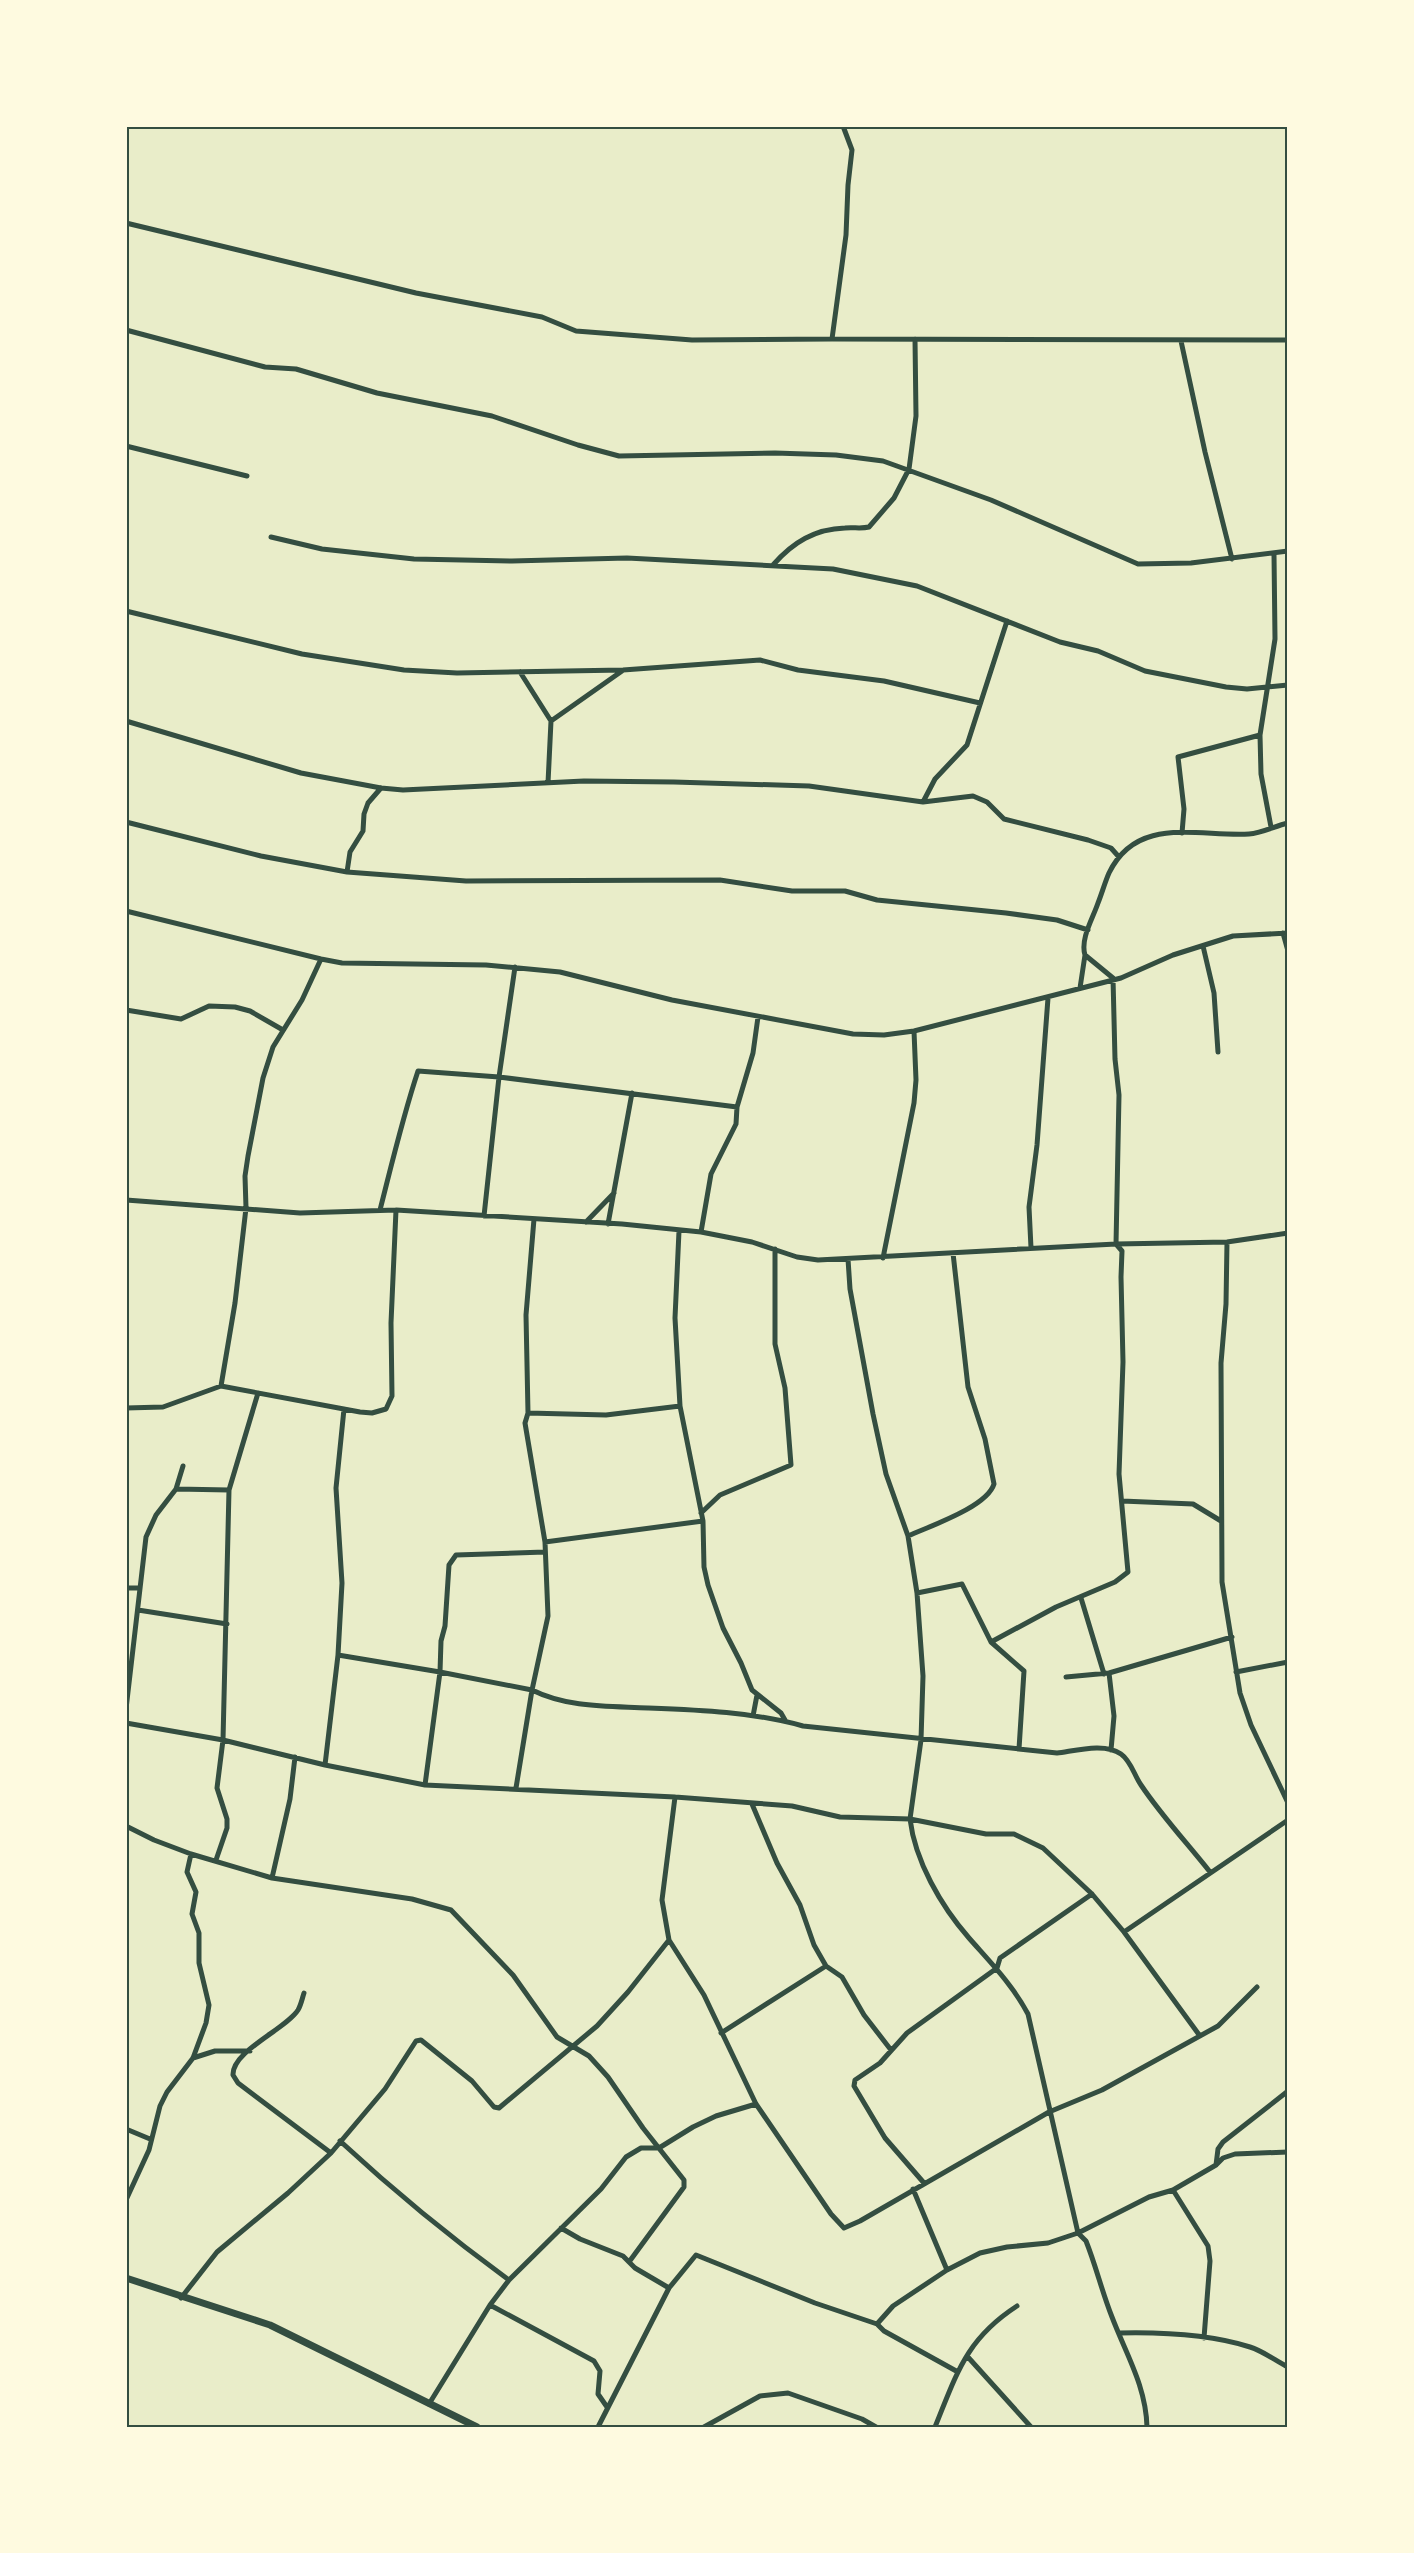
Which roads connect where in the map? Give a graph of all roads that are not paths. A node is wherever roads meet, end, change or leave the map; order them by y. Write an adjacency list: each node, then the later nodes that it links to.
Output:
1 (843, 126): 4 (street)
2 (126, 223): 4 (street)
3 (126, 330): 9 (street)
4 (832, 339): 5 (street)
5 (915, 339): 7 (street); 9 (street)
6 (1288, 340): 7 (street)
7 (1181, 341): 14 (street)
8 (126, 446): 10 (street)
9 (909, 469): 14 (street); 15 (street)
10 (247, 476)
11 (271, 537): 15 (street)
12 (1288, 551): 13 (street)
13 (1274, 554): 14 (street); 20 (street)
14 (1232, 559)
15 (773, 565): 17 (street)
16 (126, 611): 19 (street)
17 (1007, 621): 20 (street); 22 (street)
18 (623, 670): 19 (street); 22 (street); 24 (street)
19 (520, 672): 24 (street)
20 (1269, 685): 21 (street); 25 (street)
21 (1288, 685)
22 (980, 703): 28 (street)
23 (126, 721): 27 (street)
24 (551, 721): 26 (street)
25 (1260, 735): 31 (street); 32 (street)
26 (548, 783): 27 (street); 28 (street)
27 (381, 788): 34 (street)
28 (923, 802): 33 (street)
29 (126, 822): 34 (street)
30 (1288, 823): 31 (street)
31 (1271, 827): 32 (street)
32 (1182, 833): 33 (street)
33 (1119, 857): 36 (street)
34 (347, 872): 36 (street)
35 (126, 911): 41 (street)
36 (1088, 930): 40 (street)
37 (1286, 933): 38 (street); 39 (street)
38 (1203, 946): 43 (street); 50 (street)
39 (1288, 951)
40 (1085, 956): 43 (street); 44 (street)
41 (321, 959): 42 (street); 48 (street)
42 (515, 967): 47 (street); 51 (street)
43 (1113, 978): 44 (street); 67 (street)
44 (1080, 988): 45 (street)
45 (1048, 998): 49 (street); 68 (street)
46 (126, 1010): 48 (street)
47 (758, 1017): 49 (street); 53 (street)
48 (283, 1030): 56 (street)
49 (914, 1031): 71 (street)
50 (1218, 1052)
51 (499, 1077): 52 (street); 57 (street); 59 (street)
52 (632, 1093): 53 (street); 54 (street)
53 (737, 1107): 64 (street)
54 (614, 1193): 61 (street); 62 (street)
55 (126, 1200): 56 (street)
56 (246, 1208): 57 (street); 73 (street)
57 (380, 1210): 58 (street)
58 (396, 1210): 59 (street); 77 (street)
59 (484, 1216): 60 (street)
60 (534, 1219): 61 (street); 78 (street)
61 (586, 1222): 62 (street)
62 (608, 1224): 63 (street)
63 (679, 1231): 64 (street); 75 (street)
64 (701, 1232): 69 (street)
65 (1288, 1233): 66 (street)
66 (1227, 1242): 67 (street); 85 (street)
67 (1116, 1244): 68 (street); 82 (street)
68 (1031, 1248): 70 (street)
69 (775, 1249): 72 (street); 83 (street)
70 (953, 1253): 71 (street); 86 (street)
71 (883, 1258): 72 (street)
72 (848, 1259): 86 (street)
73 (221, 1386): 74 (street); 76 (street)
74 (258, 1394): 77 (street); 81 (street)
75 (680, 1406): 78 (street); 83 (street)
76 (126, 1408)
77 (344, 1410): 97 (street)
78 (528, 1413): 87 (street)
79 (183, 1466): 80 (street)
80 (176, 1488): 81 (street); 90 (street)
81 (229, 1490): 94 (street)
82 (1122, 1501): 85 (street); 92 (street)
83 (701, 1514): 84 (street)
84 (703, 1521): 87 (street); 104 (street)
85 (1221, 1521): 95 (street)
86 (908, 1536): 91 (street)
87 (545, 1542): 88 (street)
88 (545, 1552): 99 (street); 103 (street)
89 (126, 1588): 90 (street)
90 (140, 1588): 93 (street)
91 (917, 1593): 96 (street); 110 (street)
92 (1081, 1598): 96 (street); 101 (street)
93 (138, 1610): 94 (street); 105 (street)
94 (227, 1624): 109 (street)
95 (1232, 1637): 100 (street); 101 (street)
96 (992, 1642): 111 (street)
97 (338, 1655): 99 (street); 114 (street)
98 (1288, 1662): 100 (street)
99 (440, 1672): 103 (street); 115 (street)
100 (1236, 1672): 118 (street)
101 (1106, 1673): 102 (street); 112 (street)
102 (1066, 1677)
103 (532, 1690): 106 (street); 116 (street)
104 (757, 1695): 106 (street); 107 (street)
105 (126, 1709)
106 (753, 1716): 107 (street)
107 (785, 1720): 110 (street)
108 (126, 1723): 109 (street)
109 (223, 1740): 113 (street); 124 (street)
110 (921, 1740): 111 (street); 120 (street)
111 (1019, 1749): 112 (street)
112 (1111, 1750): 125 (street)
113 (295, 1757): 114 (street); 126 (street)
114 (325, 1765): 115 (street)
115 (425, 1785): 116 (street)
116 (516, 1788): 117 (street)
117 (675, 1797): 119 (street); 129 (street)
118 (1288, 1803)
119 (752, 1804): 120 (street); 130 (street)
120 (910, 1819): 127 (street); 131 (street)
121 (1288, 1820): 125 (street)
122 (126, 1826): 123 (street)
123 (191, 1854): 124 (street); 139 (street)
124 (216, 1860): 126 (street)
125 (1210, 1872): 128 (street)
126 (272, 1878): 136 (street)
127 (1092, 1894): 128 (street); 131 (street)
128 (1124, 1932): 135 (street)
129 (669, 1940): 134 (street); 136 (street)
130 (826, 1966): 134 (street); 137 (street)
131 (997, 1968): 137 (street); 142 (street)
132 (1257, 1987): 135 (street)
133 (304, 1993): 138 (street)
134 (721, 2032): 141 (street)
135 (1200, 2036): 142 (street)
136 (574, 2046): 145 (street); 146 (street)
137 (891, 2050): 150 (street)
138 (250, 2051): 139 (street); 148 (street)
139 (193, 2058): 144 (street)
140 (1288, 2091): 149 (street)
141 (756, 2104): 146 (street); 151 (street)
142 (1049, 2112): 150 (street); 155 (street)
143 (126, 2129): 144 (street)
144 (150, 2139): 153 (street)
145 (340, 2141): 148 (street); 159 (street)
146 (659, 2148): 154 (street); 156 (street)
147 (1288, 2152): 149 (street)
148 (330, 2153): 163 (street)
149 (1216, 2165): 152 (street)
150 (924, 2183): 151 (street)
151 (913, 2189): 157 (street)
152 (1173, 2190): 155 (street); 168 (street)
153 (126, 2200)
154 (561, 2228): 156 (street); 159 (street)
155 (1077, 2233): 157 (street); 167 (street)
156 (629, 2262): 162 (street)
157 (947, 2270): 166 (street)
158 (126, 2278): 160 (street)
159 (509, 2280): 164 (street)
160 (136, 2282): 161 (street); 163 (street)
161 (126, 2283)
162 (669, 2288): 166 (street); 173 (street)
163 (180, 2298): 172 (street)
164 (490, 2305): 172 (street); 173 (street)
165 (1017, 2306): 169 (street)
166 (878, 2324): 171 (street)
167 (1119, 2333): 168 (street); 180 (street)
168 (1204, 2338): 170 (street)
169 (967, 2356): 171 (street); 179 (street)
170 (1288, 2367)
171 (958, 2372): 178 (street)
172 (429, 2403): 174 (street)
173 (607, 2407): 175 (street)
174 (477, 2427)
175 (598, 2427)
176 (704, 2427): 177 (street)
177 (876, 2427)
178 (935, 2427)
179 (1031, 2427)
180 (1148, 2427)

